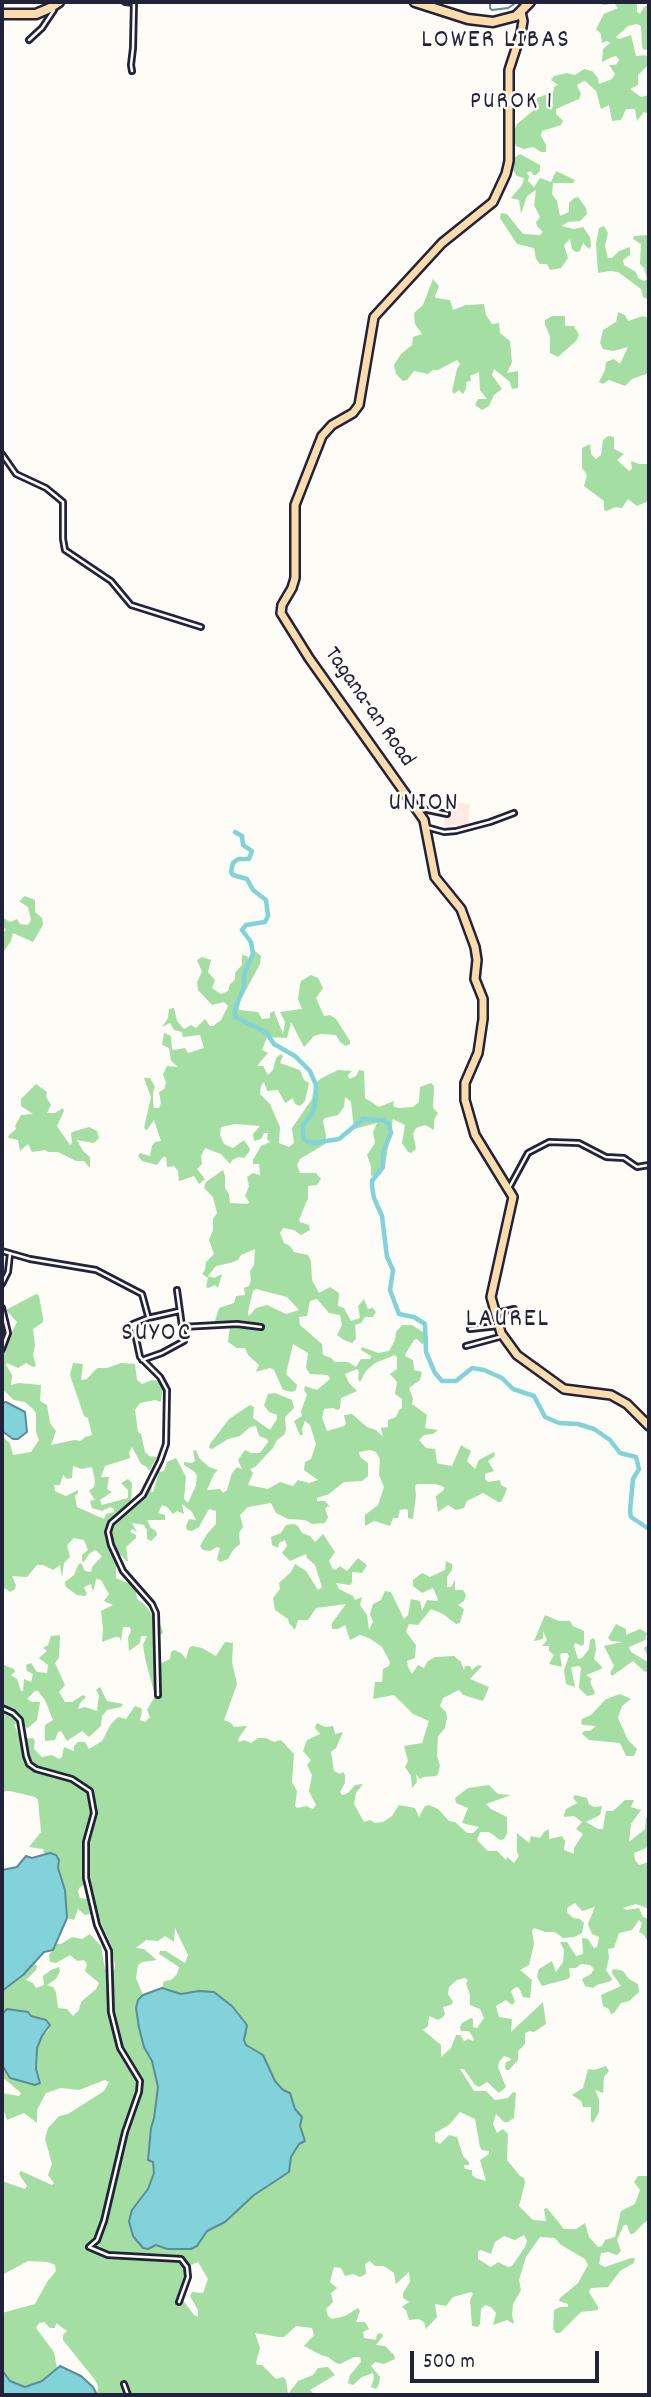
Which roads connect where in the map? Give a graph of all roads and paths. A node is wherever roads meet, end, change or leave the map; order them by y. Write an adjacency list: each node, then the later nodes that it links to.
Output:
1 (125, 2): 5 (street)
2 (415, 2): 6 (highway)
3 (530, 2): 6 (highway)
4 (58, 3): 8 (highway)
5 (134, 3): 10 (street)
6 (521, 12): 13 (main road, Tagana-an Road)
7 (2, 14): 8 (highway)
8 (42, 17): 9 (street)
9 (29, 40)
10 (132, 71)
11 (2, 454): 12 (street)
12 (201, 627)
13 (415, 808): 15 (street); 16 (main road, Tagana-an Road)
14 (514, 813): 16 (street)
15 (447, 814)
16 (426, 827): 18 (main road, Tagana-an Road)
17 (649, 1165): 18 (street)
18 (509, 1188): 26 (main road)
19 (2, 1251): 20 (street)
20 (10, 1254): 21 (street); 27 (street)
21 (2, 1284)
22 (177, 1290): 25 (street)
23 (2, 1308): 34 (street)
24 (514, 1309): 26 (street)
25 (179, 1311): 27 (street); 30 (street)
26 (494, 1314): 28 (main road)
27 (148, 1318): 35 (street)
28 (498, 1326): 31 (street); 32 (main road)
29 (261, 1327): 30 (street)
30 (182, 1328): 35 (street)
31 (470, 1329)
32 (503, 1336): 33 (street); 36 (main road)
33 (466, 1346)
34 (2, 1349)
35 (142, 1360): 37 (street)
36 (649, 1426)
37 (158, 1695)
38 (2, 1708): 39 (street)
39 (96, 2242): 40 (street); 40 (street)
40 (99, 2251): 41 (street)
41 (179, 2302)
42 (124, 2384): 43 (street)
43 (128, 2395)

